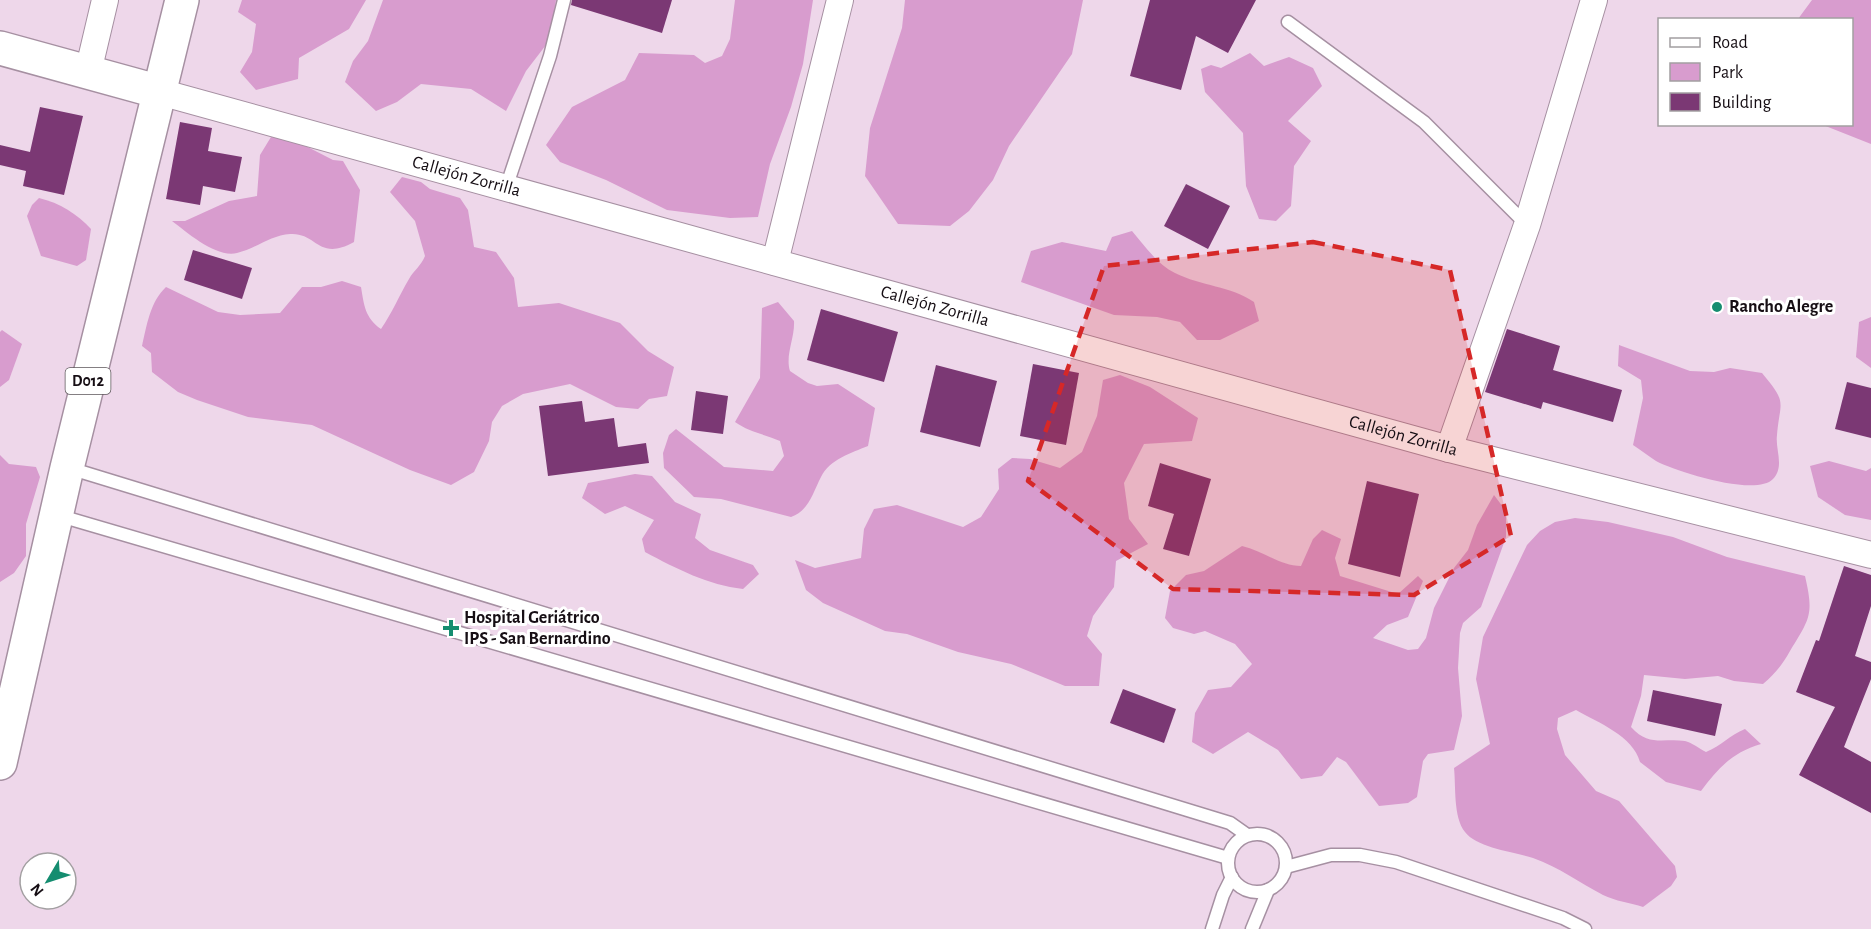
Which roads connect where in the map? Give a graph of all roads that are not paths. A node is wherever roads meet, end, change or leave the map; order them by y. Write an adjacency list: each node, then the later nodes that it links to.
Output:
1 (105, 0): 8 (street)
2 (182, 0): 9 (main road, D012)
3 (564, 0): 10 (lane)
4 (840, 0): 12 (street)
5 (1594, 0): 11 (street)
6 (1288, 22): 11 (lane)
7 (0, 48): 8 (main road, Callejón Zorrilla)
8 (88, 72): 9 (main road, Callejón Zorrilla)
9 (160, 92): 10 (street, Callejón Zorrilla); 14 (main road, D012)
10 (506, 188): 12 (street, Callejón Zorrilla)
11 (1527, 225): 13 (street)
12 (775, 262): 13 (street, Callejón Zorrilla)
13 (1449, 449): 16 (street, Callejón Zorrilla)
14 (67, 468): 15 (main road, D012); 18 (lane)
15 (56, 515): 17 (main road, D012); 19 (lane)
16 (1871, 555)
17 (0, 763)
18 (1247, 835): 19 (lane); 20 (lane)
19 (1228, 858): 21 (lane)
20 (1286, 867): 22 (lane); 25 (lane)
21 (1232, 878): 22 (lane); 23 (lane)
22 (1268, 890): 24 (lane)
23 (1212, 929)
24 (1252, 929)
25 (1585, 929)

